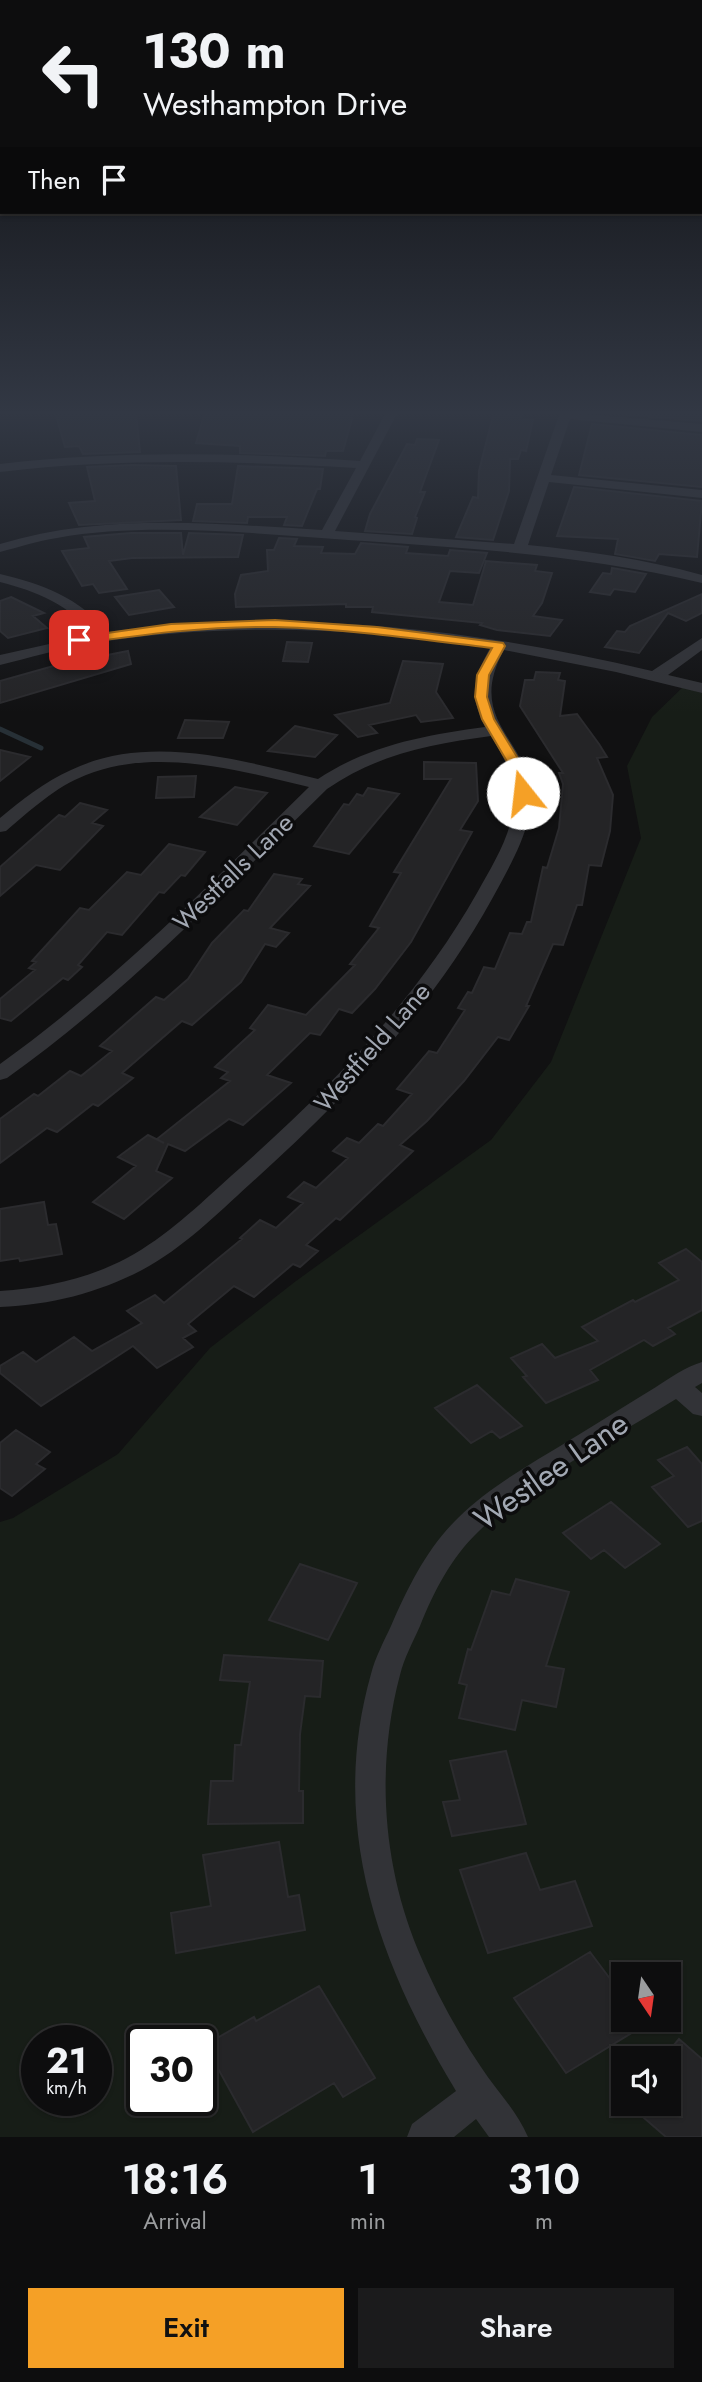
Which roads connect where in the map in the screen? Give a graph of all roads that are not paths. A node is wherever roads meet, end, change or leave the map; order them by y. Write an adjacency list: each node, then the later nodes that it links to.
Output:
1 (339, 512): 3 (street)
2 (532, 512): 5 (street)
3 (327, 534): 4 (street); 5 (street)
4 (0, 548)
5 (519, 550): 7 (street)
6 (0, 578): 8 (street)
7 (702, 579)
8 (103, 636): 10 (street); 11 (street)
9 (702, 643): 12 (street)
10 (499, 646): 12 (street); 14 (street, Westfield Lane)
11 (0, 660)
12 (656, 676): 13 (street)
13 (702, 688)
14 (495, 731): 15 (street, Westfalls Lane); 18 (street, Westfield Lane)
15 (321, 785): 16 (street); 17 (street, Westfalls Lane)
16 (0, 827)
17 (0, 1074)
18 (0, 1299)
19 (702, 1371): 20 (street, Westlee Lane)
20 (677, 1386): 21 (street); 22 (street, Westlee Lane)
21 (702, 1407)
22 (478, 2096): 23 (street); 24 (street, Westlee Lane)
23 (425, 2137)
24 (510, 2137)

